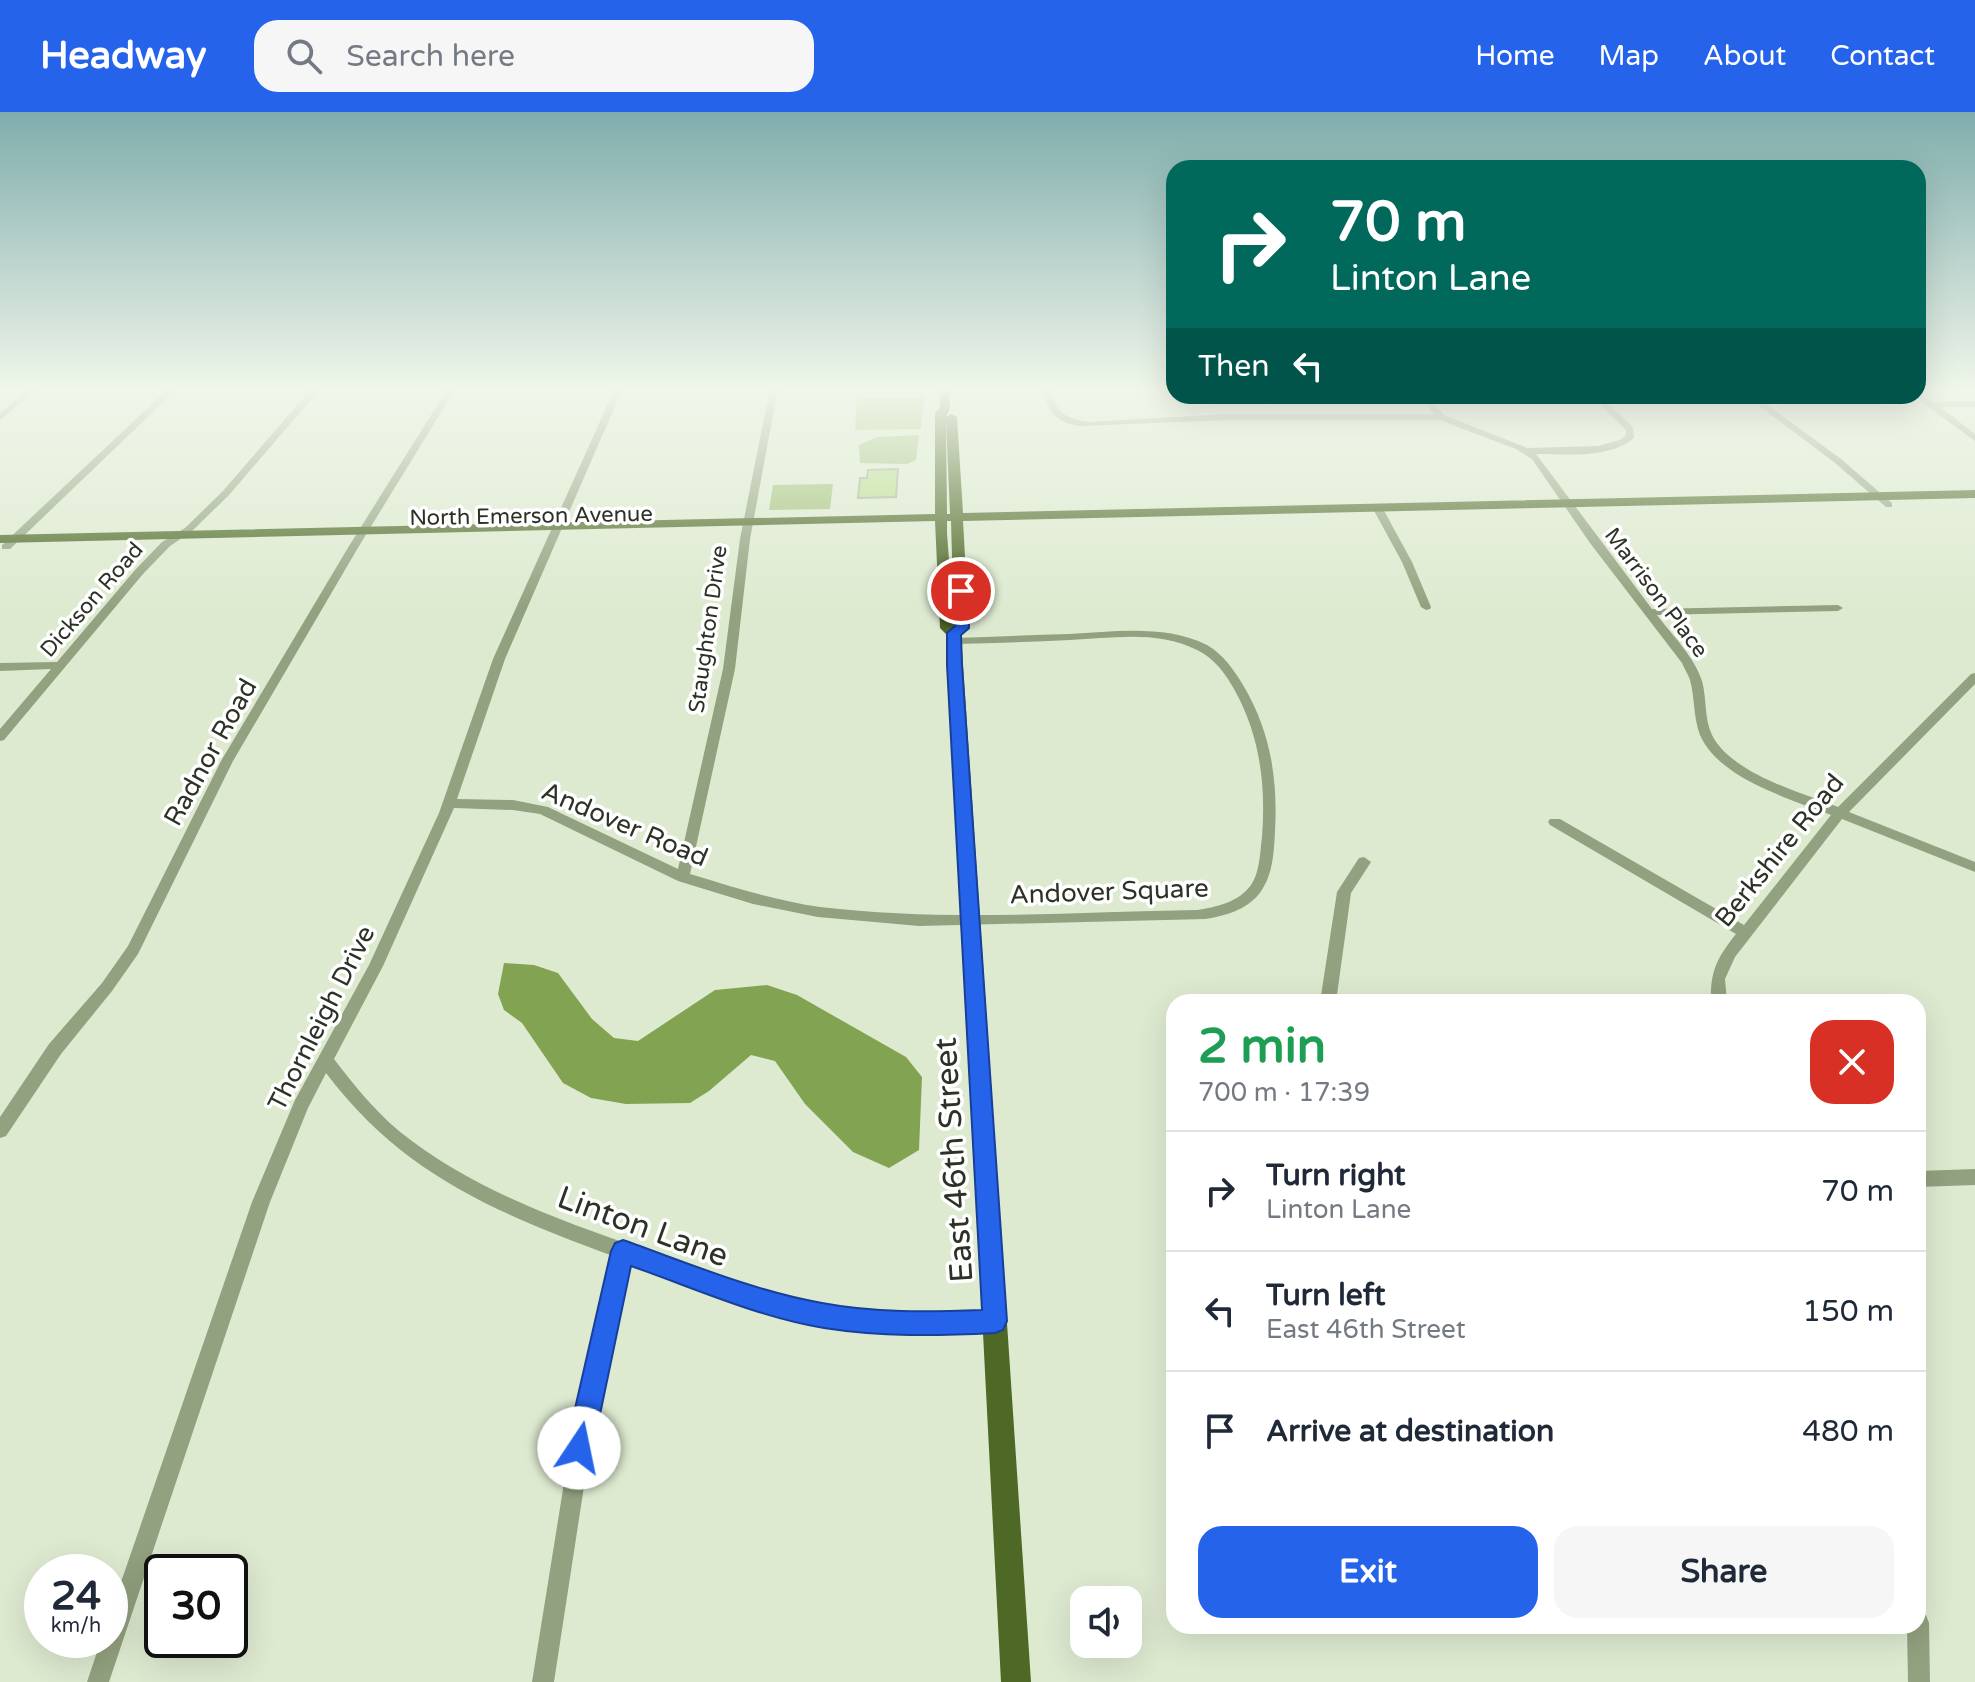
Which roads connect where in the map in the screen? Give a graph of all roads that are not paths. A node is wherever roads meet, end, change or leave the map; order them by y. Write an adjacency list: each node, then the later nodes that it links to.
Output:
1 (94, 461): 21 (street)
2 (254, 461): 19 (street, Dickson Road)
3 (407, 461): 20 (street, Radnor Road)
4 (586, 461): 18 (street, Thornleigh Drive)
5 (760, 461): 17 (street, Staughton Drive)
6 (941, 461): 16 (main road, East 46th Street)
7 (954, 461): 15 (main road, East 46th Street)
8 (1539, 461): 13 (street, Marrison Place)
9 (1838, 461): 11 (street)
10 (1975, 494): 11 (main road, North Emerson Avenue)
11 (1884, 500): 12 (main road, North Emerson Avenue); 13 (main road, North Emerson Avenue)
12 (1975, 503)
13 (1571, 507): 14 (main road, North Emerson Avenue); 25 (street, Marrison Place)
14 (1380, 511): 15 (main road, North Emerson Avenue); 23 (street)
15 (958, 520): 16 (main road, North Emerson Avenue); 26 (main road, East 46th Street)
16 (942, 521): 17 (main road, North Emerson Avenue); 26 (main road, East 46th Street)
17 (747, 525): 18 (main road, North Emerson Avenue); 36 (street, Staughton Drive)
18 (555, 530): 20 (main road, North Emerson Avenue); 31 (street, Thornleigh Drive)
19 (183, 534): 20 (main road, North Emerson Avenue); 21 (main road, North Emerson Avenue); 22 (street, Dickson Road)
20 (362, 534): 22 (main road, North Emerson Avenue); 42 (street, Radnor Road)
21 (5, 543): 22 (main road, North Emerson Avenue)
22 (166, 544): 27 (street, Dickson Road)
23 (1426, 607)
24 (1838, 608): 25 (street)
25 (1649, 612): 32 (street, Marrison Place)
26 (954, 637): 37 (main road, East 46th Street); 37 (street, Andover Square)
27 (60, 665): 28 (street); 30 (street, Dickson Road)
28 (0, 667)
29 (1975, 677): 32 (street, Berkshire Road)
30 (0, 737)
31 (449, 803): 36 (street, Andover Road); 41 (street, Thornleigh Drive)
32 (1840, 813): 35 (street, Marrison Place); 38 (street, Berkshire Road)
33 (1555, 822): 38 (street)
34 (1364, 862): 39 (street)
35 (1975, 867)
36 (683, 877): 37 (street, Andover Road)
37 (970, 920): 46 (main road, East 46th Street)
38 (1746, 933): 40 (street, Berkshire Road)
39 (1329, 994)
40 (1719, 994)
41 (325, 1059): 45 (street, Linton Lane); 48 (street, Thornleigh Drive)
42 (0, 1131)
43 (1975, 1177): 44 (street)
44 (1926, 1179)
45 (623, 1251): 46 (street, Linton Lane); 49 (street)
46 (995, 1321): 50 (main road, East 46th Street)
47 (1918, 1634): 51 (street)
48 (98, 1682)
49 (543, 1682)
50 (1016, 1682)
51 (1919, 1682)

